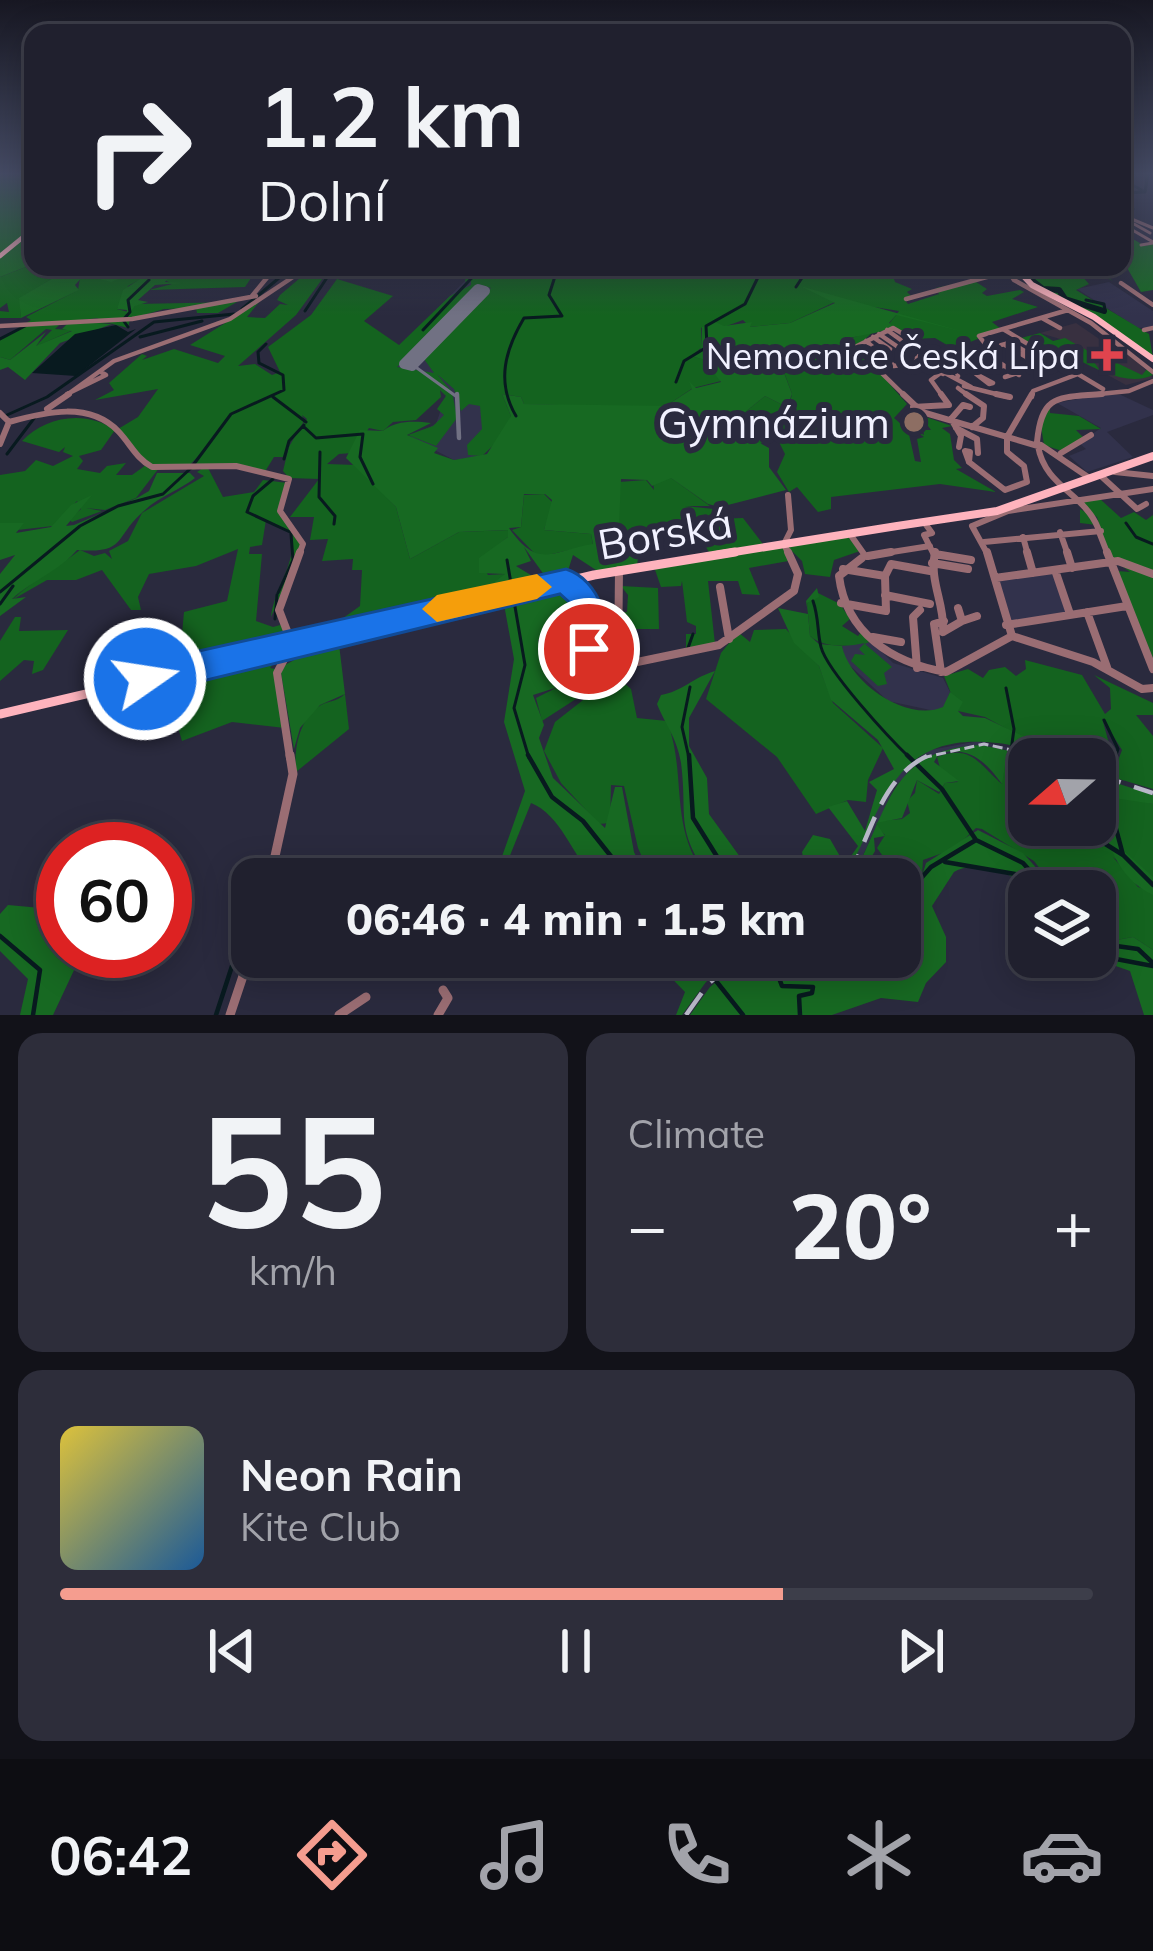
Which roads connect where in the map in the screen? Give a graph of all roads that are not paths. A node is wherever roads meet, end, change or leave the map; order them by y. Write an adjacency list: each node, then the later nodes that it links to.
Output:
1 (1131, 225): 2 (street)
2 (1134, 227): 3 (street); 4 (street); 6 (street)
3 (1150, 229)
4 (1131, 230)
5 (24, 236): 8 (main road)
6 (1153, 242): 7 (street)
7 (1141, 244)
8 (0, 256)
9 (269, 276): 15 (street)
10 (291, 276): 15 (street)
11 (990, 276): 16 (street)
12 (1010, 276): 19 (street)
13 (1022, 276): 19 (main road)
14 (1121, 283): 18 (street)
15 (257, 296): 17 (street); 21 (street); 58 (street)
16 (906, 299)
17 (246, 303)
18 (1153, 305)
19 (1073, 309): 20 (street); 35 (main road); 42 (street)
20 (1042, 318): 22 (street); 24 (street)
21 (0, 326)
22 (1060, 328)
23 (1153, 328): 25 (street)
24 (1003, 329): 27 (street); 32 (street)
25 (1144, 330)
26 (876, 336): 30 (street); 31 (street); 31 (street)
27 (1020, 340): 29 (street); 37 (street)
28 (940, 344): 34 (street)
29 (1008, 344): 32 (street); 40 (street)
30 (860, 346): 31 (street); 55 (street)
31 (896, 348): 34 (street); 38 (street)
32 (985, 350): 33 (street); 39 (street)
33 (965, 355): 34 (street); 39 (street); 41 (street)
34 (948, 356): 36 (street); 43 (street); 43 (street)
35 (1153, 359)
36 (916, 360): 38 (street); 43 (street)
37 (1056, 361): 40 (street); 45 (street)
38 (898, 365): 44 (street)
39 (999, 367): 41 (street); 46 (street)
40 (1042, 367): 46 (street)
41 (976, 370): 50 (street)
42 (1153, 372)
43 (948, 373): 49 (street); 52 (street)
44 (910, 374)
45 (1078, 374): 51 (street); 63 (street)
46 (1018, 375): 47 (street)
47 (1005, 377)
48 (1153, 381): 51 (street)
49 (966, 387): 52 (street); 53 (street); 61 (street)
50 (991, 387)
51 (1105, 390): 66 (street)
52 (944, 394): 55 (street)
53 (1010, 397)
54 (962, 405): 60 (street)
55 (913, 406): 60 (street)
56 (0, 412): 59 (street)
57 (16, 412): 59 (street)
58 (38, 414): 59 (street); 120 (street)
59 (8, 420): 65 (street)
60 (953, 425): 61 (street); 63 (street); 64 (street)
61 (972, 427): 63 (street)
62 (1091, 435): 67 (street)
63 (1007, 437): 66 (street)
64 (960, 443)
65 (0, 444)
66 (1038, 444): 67 (street); 73 (street)
67 (1061, 453): 71 (street)
68 (1153, 456): 71 (main road, Borská)
69 (1115, 472): 72 (street)
70 (1101, 476): 75 (street)
71 (1088, 477): 73 (main road, Borská)
72 (1151, 477)
73 (1057, 488): 77 (street); 79 (main road, Borská)
74 (1153, 489): 75 (street)
75 (1120, 494): 77 (street); 78 (street)
76 (788, 495): 86 (street)
77 (1073, 501): 81 (street); 85 (street)
78 (1146, 504)
79 (924, 522): 80 (main road, Borská); 88 (street)
80 (893, 527): 83 (main road, Borská); 83 (main road, Borská)
81 (1097, 530): 82 (street); 89 (street)
82 (1060, 532): 84 (street); 92 (street)
83 (853, 535): 86 (main road, Borská); 87 (street)
84 (1022, 537): 85 (street); 95 (street)
85 (984, 542): 96 (street)
86 (784, 544): 93 (main road, Borská); 117 (street)
87 (865, 556): 88 (street); 91 (street)
88 (931, 561): 90 (street); 98 (street); 114 (street)
89 (1110, 562): 92 (street); 97 (street); 104 (street)
90 (970, 564)
91 (843, 568): 98 (street); 102 (street)
92 (1072, 568): 94 (street)
93 (620, 570): 99 (main road, Borská); 122 (street)
94 (1055, 570): 95 (street); 110 (street)
95 (1034, 573): 96 (street)
96 (996, 574): 113 (street)
97 (1153, 574)
98 (885, 576): 101 (street)
99 (566, 581): 118 (street); 120 (main road, Borská)
100 (719, 587): 105 (street)
101 (885, 595): 102 (street); 103 (street)
102 (842, 603): 115 (street)
103 (930, 604)
104 (1128, 606): 109 (street); 124 (street)
105 (722, 607): 106 (street); 117 (street)
106 (733, 607)
107 (958, 608): 112 (street)
108 (920, 610): 123 (street)
109 (1087, 612): 110 (street); 125 (street)
110 (1070, 614): 113 (street)
111 (977, 616): 112 (street)
112 (962, 621): 114 (street)
113 (1006, 625): 116 (street)
114 (939, 635): 126 (street)
115 (870, 636): 119 (street); 123 (street)
116 (1012, 636): 125 (street); 126 (street)
117 (729, 639): 122 (street)
118 (587, 641): 121 (street); 122 (street)
119 (901, 642)
120 (292, 644): 128 (main road, Borská); 129 (street)
121 (556, 652)
122 (618, 666)
123 (917, 668): 126 (street)
124 (1153, 669)
125 (1108, 670): 127 (street)
126 (939, 672)
127 (1153, 688)
128 (0, 714)
129 (274, 858)
130 (242, 978): 133 (street)
131 (443, 990): 135 (street)
132 (366, 997): 134 (street)
133 (230, 1015)
134 (339, 1015)
135 (438, 1015)

